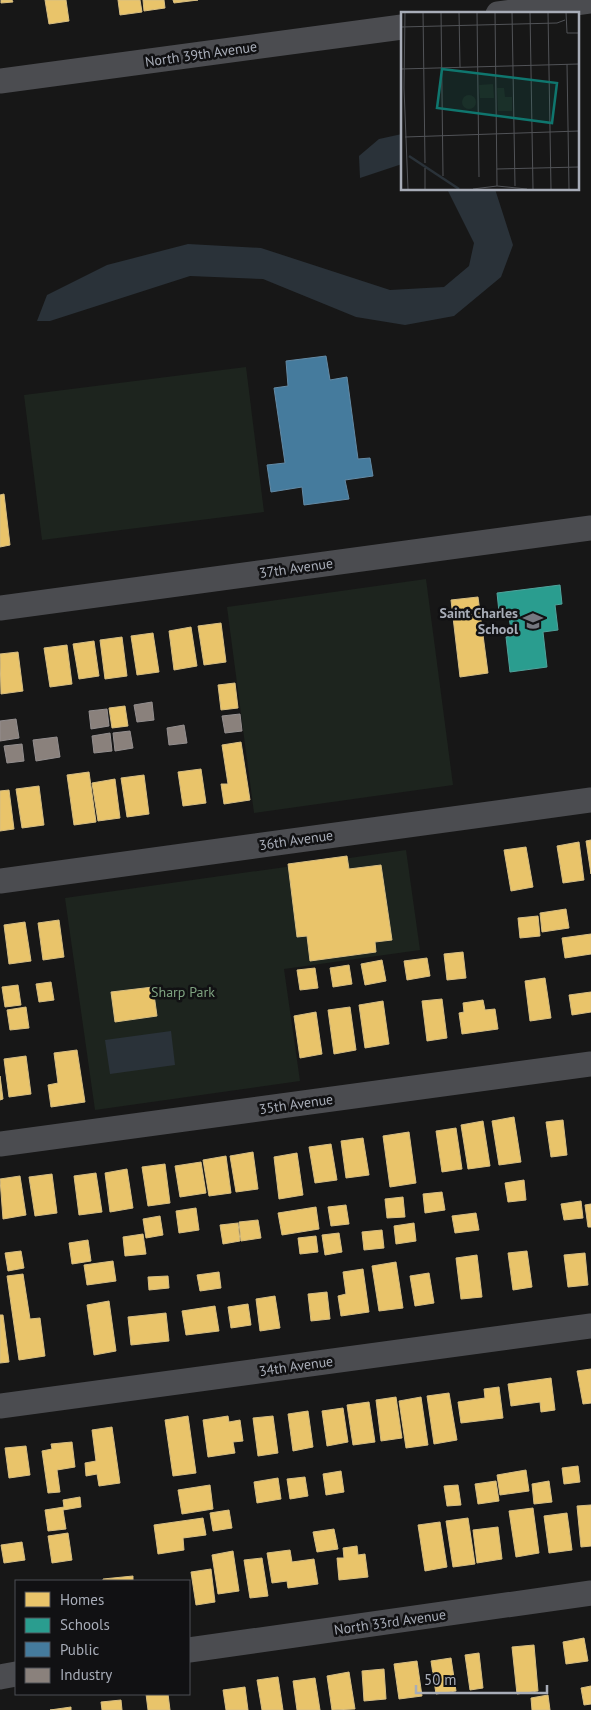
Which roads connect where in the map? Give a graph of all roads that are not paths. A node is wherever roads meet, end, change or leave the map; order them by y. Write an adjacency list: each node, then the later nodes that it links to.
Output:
1 (591, 1): 2 (street)
2 (512, 12)
3 (401, 27): 4 (street, North 39th Avenue)
4 (0, 81)
5 (591, 528): 6 (street, 37th Avenue)
6 (0, 608)
7 (591, 800): 8 (street, 36th Avenue)
8 (0, 881)
9 (591, 1064): 10 (street, 35th Avenue)
10 (0, 1144)
11 (591, 1326): 12 (street, 34th Avenue)
12 (0, 1406)
13 (591, 1593): 14 (street, North 33rd Avenue)
14 (190, 1650)
15 (15, 1674): 16 (street)
16 (0, 1677)

